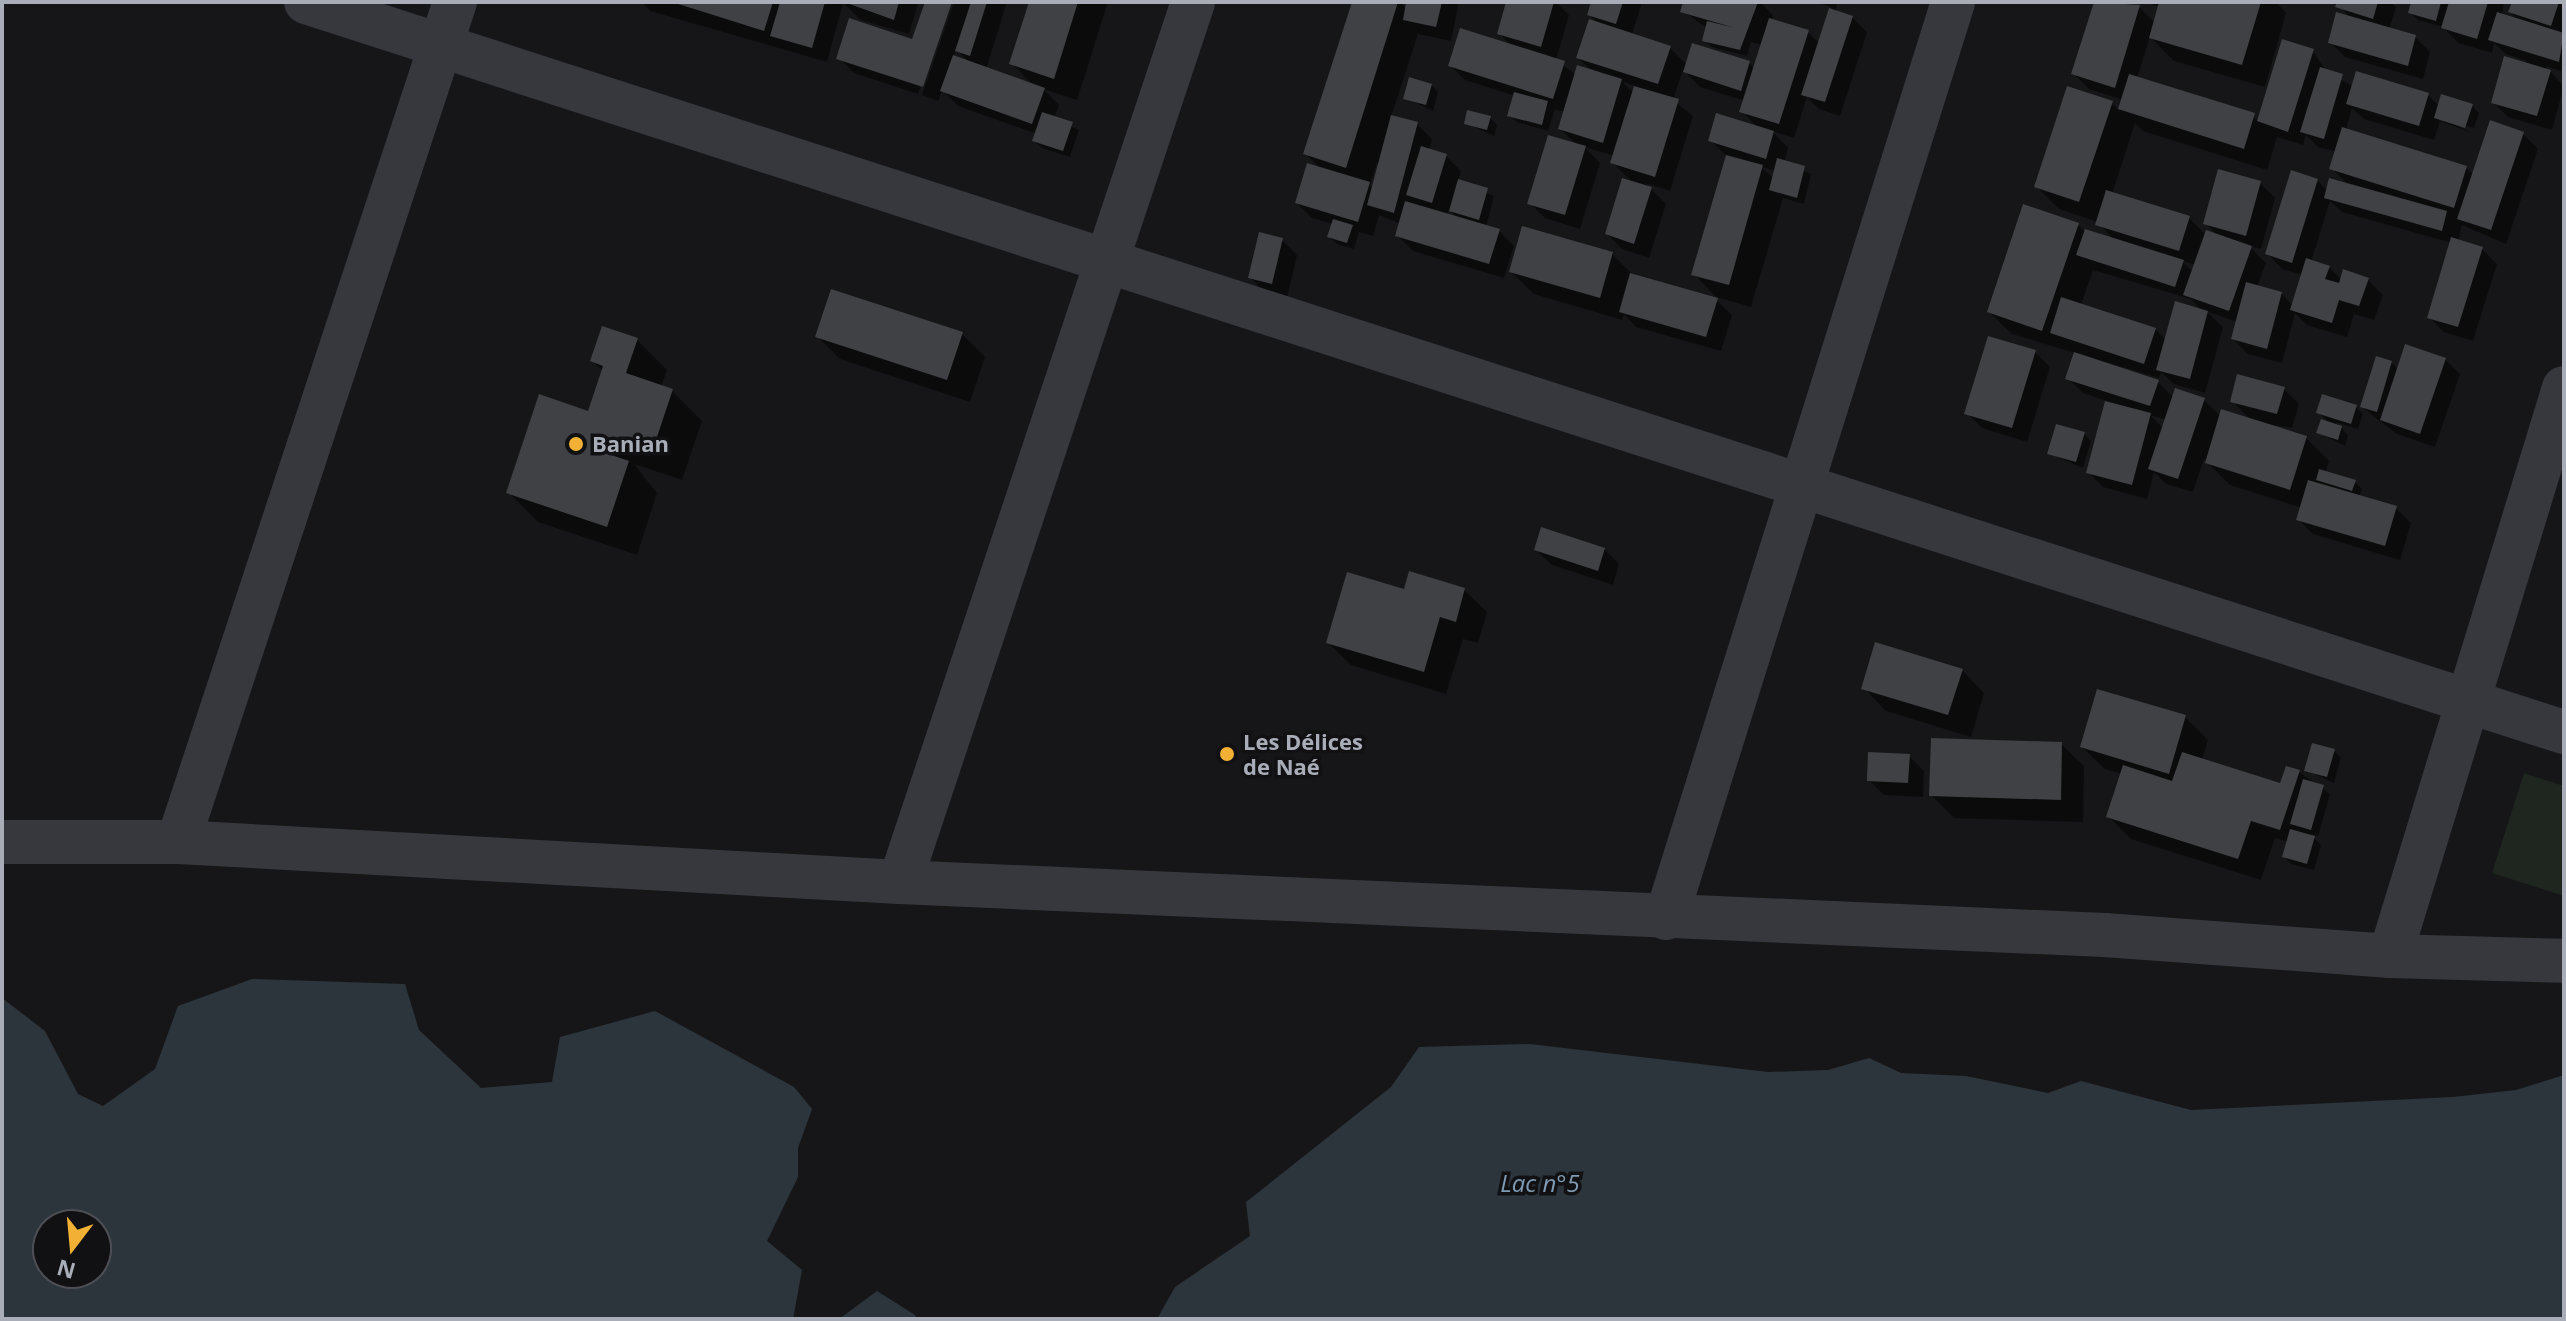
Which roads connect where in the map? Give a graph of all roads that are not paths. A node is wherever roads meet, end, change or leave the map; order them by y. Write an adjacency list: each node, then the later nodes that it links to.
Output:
1 (306, 2): 5 (street)
2 (455, 2): 5 (street)
3 (1193, 2): 6 (street)
4 (1953, 2): 8 (street)
5 (440, 46): 6 (street); 12 (street)
6 (1107, 261): 8 (street); 13 (street)
7 (2564, 388): 9 (street)
8 (1802, 485): 9 (street); 14 (street)
9 (2471, 702): 10 (street); 15 (street)
10 (2564, 732)
11 (2, 842): 12 (street)
12 (178, 842): 13 (street)
13 (900, 882): 14 (street)
14 (1666, 918): 15 (street)
15 (2390, 956): 16 (street)
16 (2564, 961)

